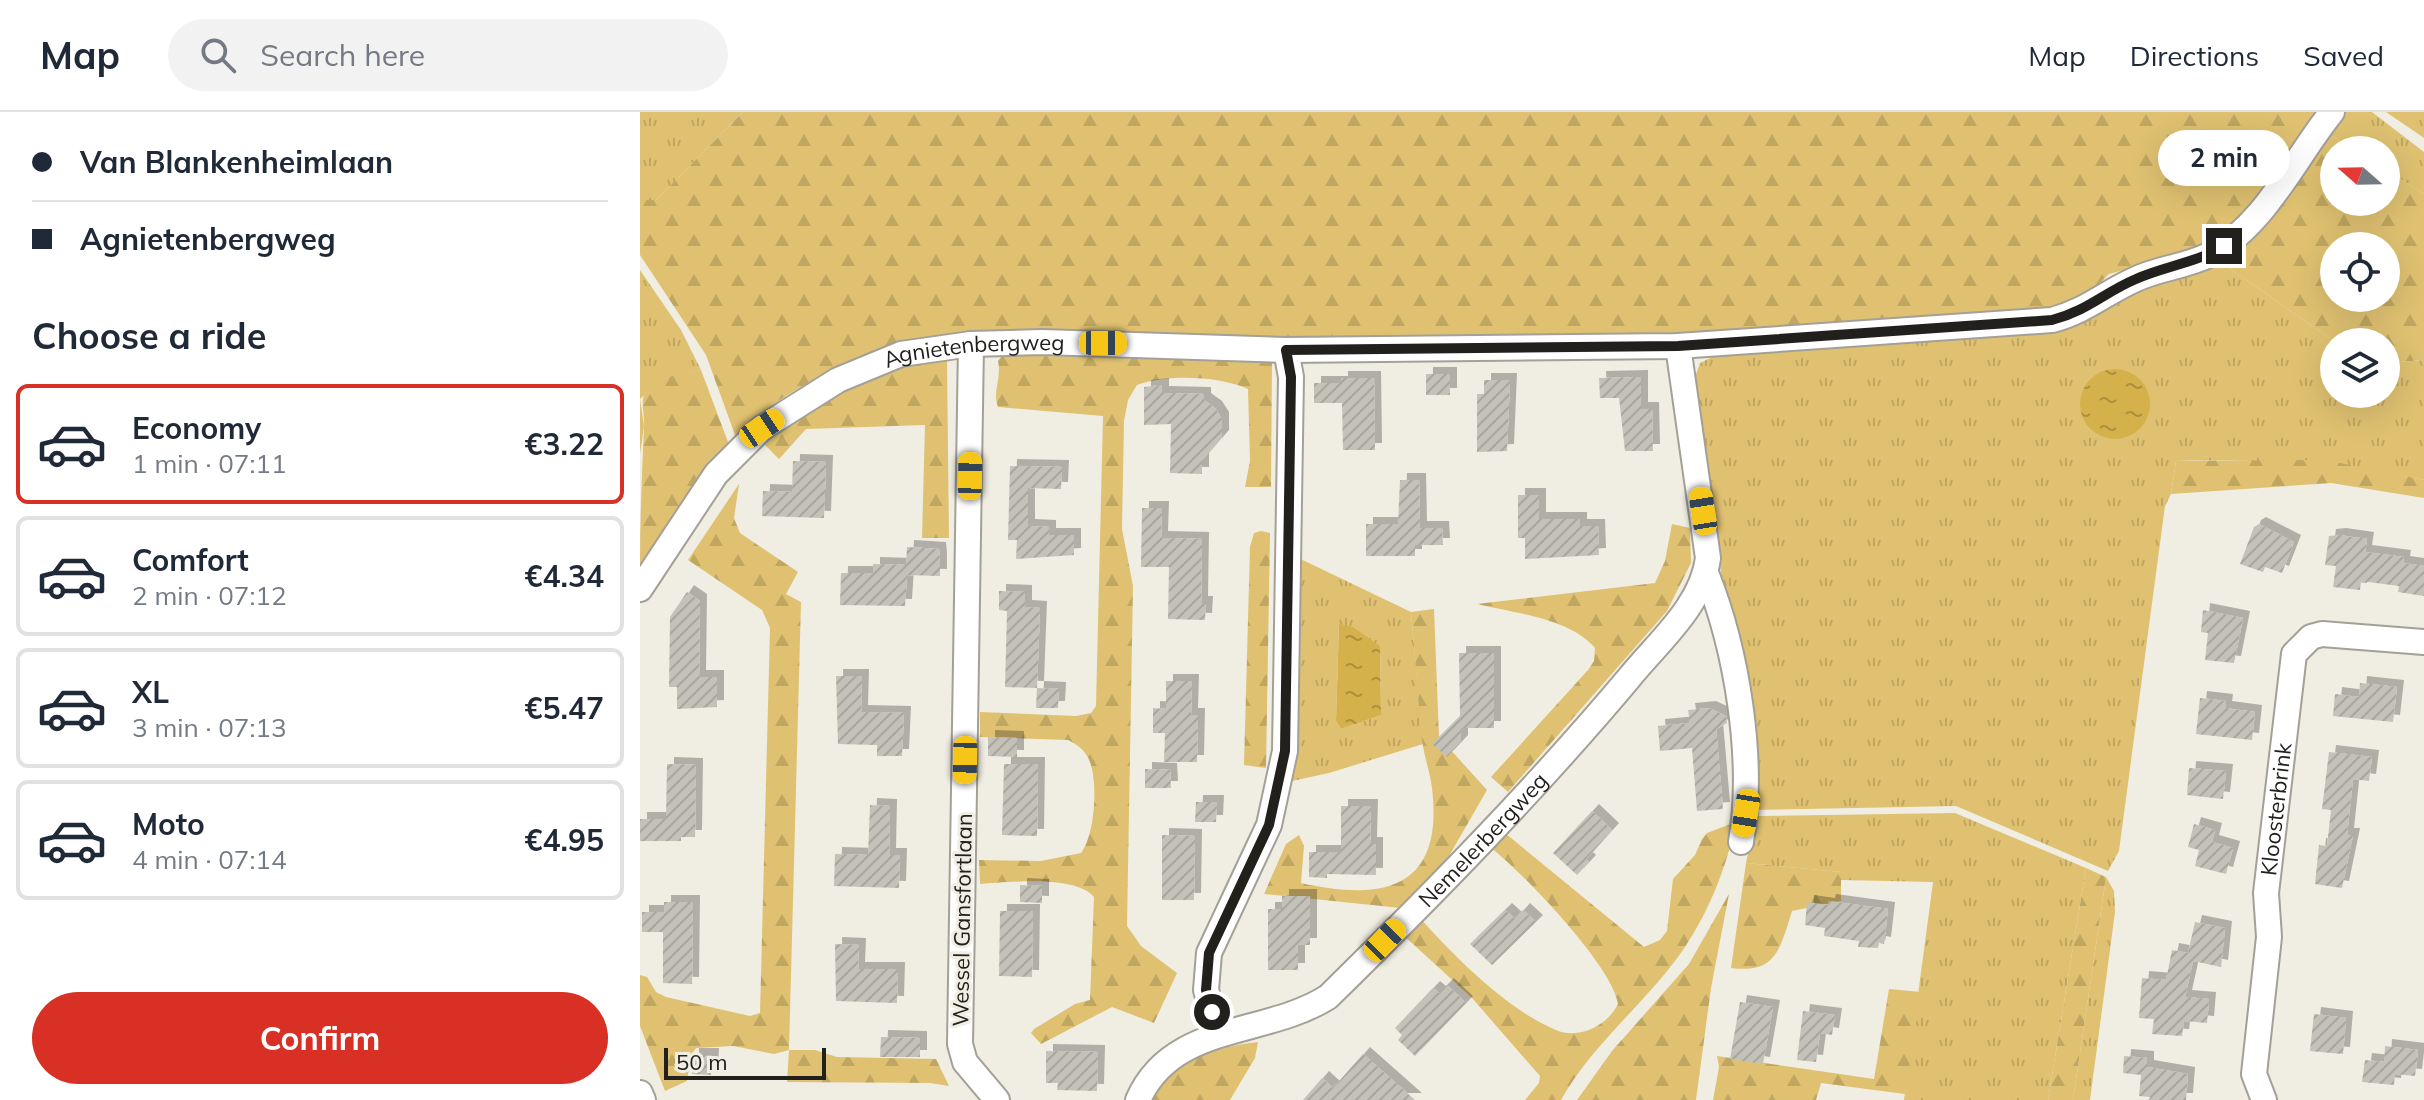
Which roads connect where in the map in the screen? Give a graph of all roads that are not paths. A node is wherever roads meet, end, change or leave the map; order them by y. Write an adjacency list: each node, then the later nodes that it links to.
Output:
1 (2332, 112): 3 (street, Agnietenbergweg)
2 (971, 344): 4 (street, Agnietenbergweg); 6 (street, Agnietenbergweg); 12 (street, Wessel Gansfortlaan)
3 (1678, 346): 4 (street, Agnietenbergweg); 5 (street, Nemelerbergweg)
4 (1286, 350): 9 (street)
5 (1706, 573): 8 (street, Nemelerbergweg); 9 (street, Nemelerbergweg)
6 (640, 589)
7 (2424, 642): 14 (street, Kloosterbrink)
8 (1741, 842)
9 (1218, 1033): 13 (street, Nemelerbergweg)
10 (640, 1093): 11 (street)
11 (643, 1100)
12 (997, 1100)
13 (1138, 1100)
14 (2264, 1100)

